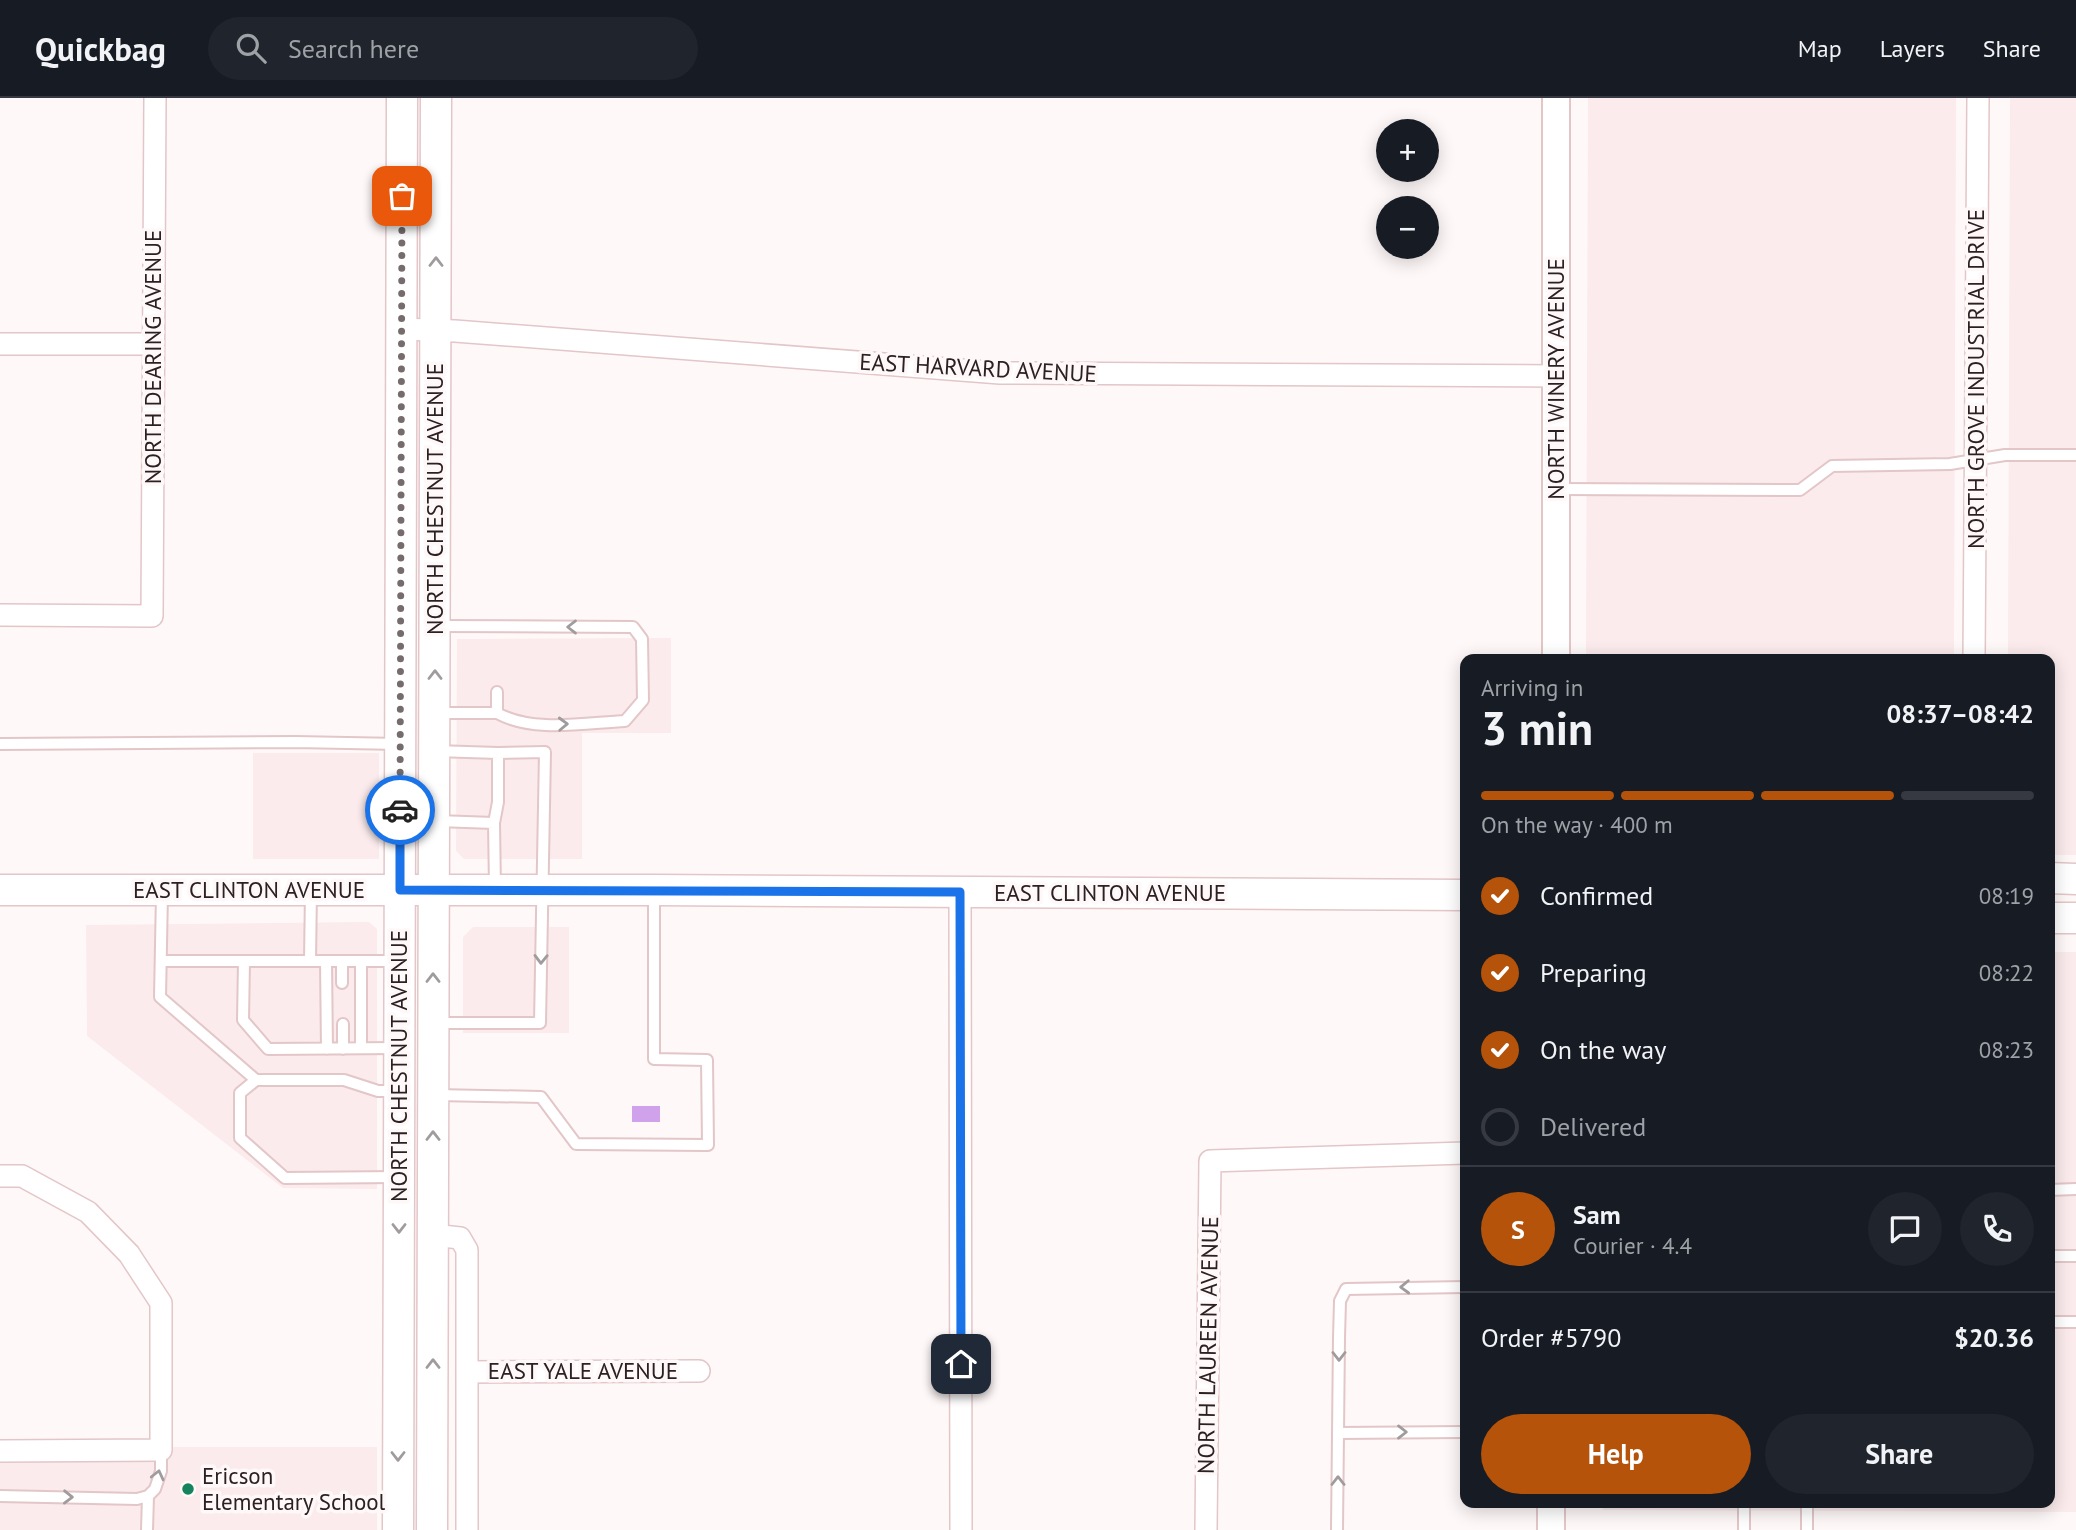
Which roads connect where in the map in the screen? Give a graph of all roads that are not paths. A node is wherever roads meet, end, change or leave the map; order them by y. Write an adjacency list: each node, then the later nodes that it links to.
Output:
1 (155, 98): 9 (street, NORTH DEARING AVENUE)
2 (402, 98): 6 (main road, NORTH CHESTNUT AVENUE)
3 (436, 98): 7 (main road, NORTH CHESTNUT AVENUE, one-way to 3)
4 (1556, 98): 10 (street, NORTH WINERY AVENUE)
5 (1978, 98): 12 (street, NORTH GROVE INDUSTRIAL DRIVE)
6 (402, 329): 7 (street, EAST HARVARD AVENUE); 22 (main road, NORTH CHESTNUT AVENUE)
7 (436, 330): 10 (street, EAST HARVARD AVENUE); 15 (main road, NORTH CHESTNUT AVENUE)
8 (0, 344): 9 (street)
9 (152, 344): 14 (street, NORTH DEARING AVENUE)
10 (1556, 376): 13 (street, NORTH WINERY AVENUE)
11 (2076, 454): 12 (lane)
12 (1975, 461): 13 (lane); 17 (street, NORTH GROVE INDUSTRIAL DRIVE)
13 (1556, 489): 16 (street, NORTH WINERY AVENUE)
14 (0, 615)
15 (435, 626): 19 (main road, NORTH CHESTNUT AVENUE, one-way to 15); 20 (lane, one-way to 15)
16 (1556, 654)
17 (1974, 654)
18 (496, 692): 20 (lane)
19 (435, 713): 20 (lane); 23 (main road, NORTH CHESTNUT AVENUE)
20 (496, 713)
21 (0, 744): 22 (lane)
22 (400, 744): 32 (main road, NORTH CHESTNUT AVENUE)
23 (435, 751): 24 (lane); 25 (main road, NORTH CHESTNUT AVENUE)
24 (498, 753): 26 (lane); 35 (lane)
25 (434, 821): 26 (lane); 33 (main road, NORTH CHESTNUT AVENUE)
26 (494, 823): 34 (lane)
27 (2055, 878): 28 (main road)
28 (2076, 878)
29 (0, 890): 30 (main road, EAST CLINTON AVENUE)
30 (162, 890): 31 (main road, EAST CLINTON AVENUE); 41 (lane)
31 (311, 890): 32 (main road, EAST CLINTON AVENUE); 43 (lane)
32 (400, 890): 33 (main road, EAST CLINTON AVENUE); 47 (main road, NORTH CHESTNUT AVENUE)
33 (434, 890): 34 (main road, EAST CLINTON AVENUE); 49 (main road, NORTH CHESTNUT AVENUE, one-way to 33)
34 (495, 890): 35 (main road, EAST CLINTON AVENUE)
35 (542, 890): 36 (main road, EAST CLINTON AVENUE); 49 (lane, one-way to 49)
36 (654, 890): 37 (main road, EAST CLINTON AVENUE); 57 (lane)
37 (960, 892): 38 (main road, EAST CLINTON AVENUE); 84 (street)
38 (1460, 895)
39 (2055, 918): 40 (main road)
40 (2076, 918)
41 (161, 961): 42 (lane); 55 (lane)
42 (244, 961): 43 (lane); 53 (lane)
43 (310, 961): 44 (lane)
44 (326, 961): 45 (lane); 53 (lane)
45 (342, 961): 46 (lane); 48 (lane)
46 (360, 961): 47 (lane); 51 (lane)
47 (399, 961): 52 (main road, NORTH CHESTNUT AVENUE)
48 (342, 983)
49 (433, 1023): 57 (main road, NORTH CHESTNUT AVENUE)
50 (343, 1024): 54 (lane)
51 (361, 1048): 52 (lane); 54 (lane)
52 (399, 1048): 56 (main road, NORTH CHESTNUT AVENUE)
53 (327, 1049): 54 (lane)
54 (343, 1049)
55 (256, 1080): 56 (lane); 60 (lane)
56 (399, 1090): 60 (main road, NORTH CHESTNUT AVENUE)
57 (433, 1096): 63 (main road, NORTH CHESTNUT AVENUE, one-way to 57)
58 (1460, 1153): 85 (street, NORTH LAUREEN AVENUE)
59 (0, 1176): 73 (street)
60 (399, 1177): 81 (main road, NORTH CHESTNUT AVENUE, one-way to 81)
61 (2076, 1189): 62 (lane)
62 (2055, 1190)
63 (433, 1236): 70 (street); 82 (main road, NORTH CHESTNUT AVENUE, one-way to 63)
64 (2055, 1256): 65 (lane)
65 (2076, 1256)
66 (1460, 1287): 72 (lane, one-way to 72)
67 (2055, 1322): 68 (lane)
68 (2076, 1322)
69 (699, 1371): 70 (street, EAST YALE AVENUE)
70 (467, 1372): 83 (street)
71 (1460, 1432): 72 (lane, one-way to 71)
72 (1338, 1433): 86 (lane, one-way to 72)
73 (161, 1450): 74 (street); 76 (lane, one-way to 73)
74 (0, 1451)
75 (0, 1496): 76 (lane, one-way to 76)
76 (148, 1496): 80 (lane)
77 (1551, 1508): 87 (street)
78 (1744, 1508): 88 (lane)
79 (1807, 1508): 89 (lane)
80 (147, 1530)
81 (398, 1530)
82 (432, 1530)
83 (467, 1530)
84 (961, 1530)
85 (1206, 1530)
86 (1338, 1530)
87 (1551, 1530)
88 (1744, 1530)
89 (1807, 1530)

